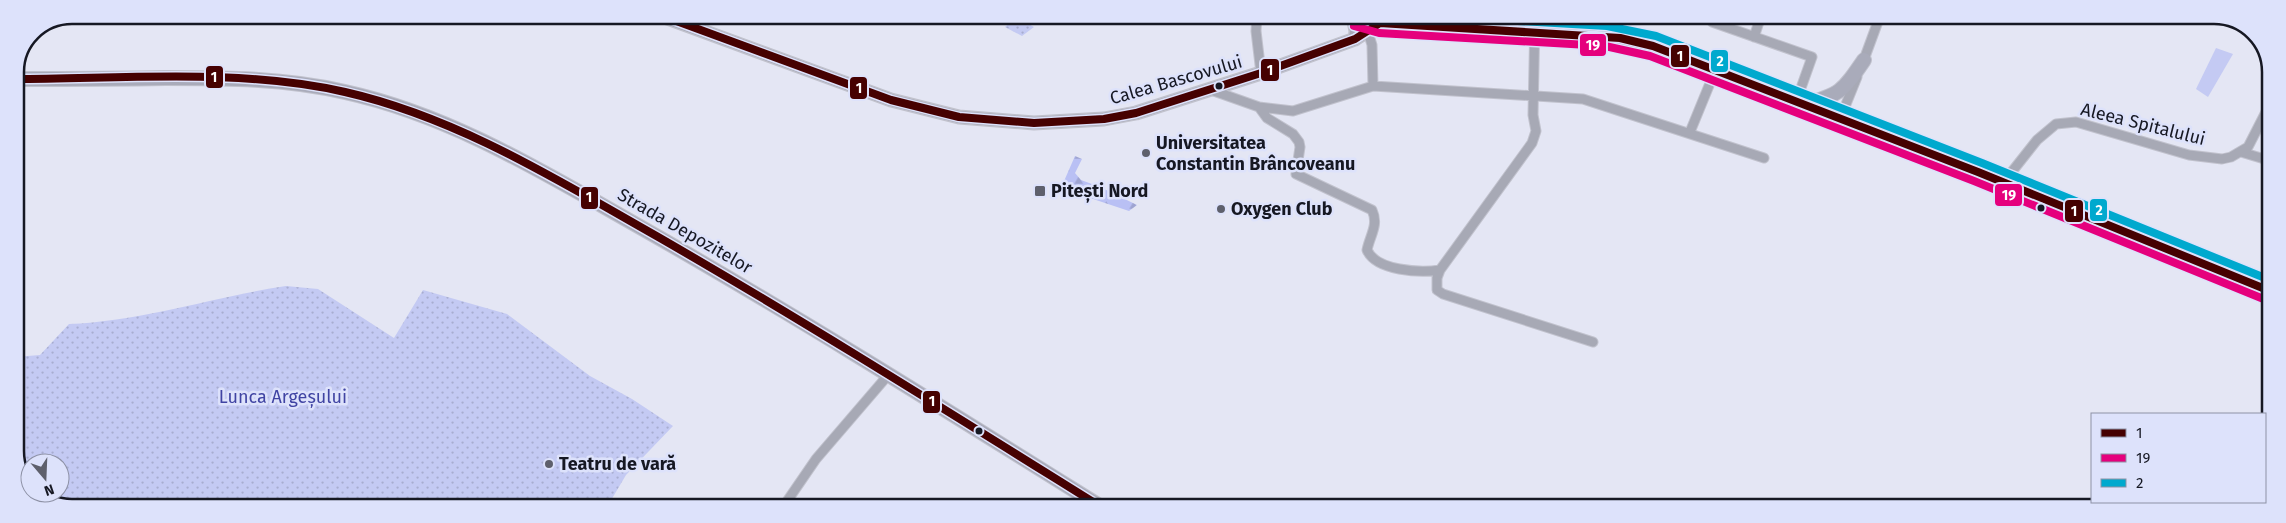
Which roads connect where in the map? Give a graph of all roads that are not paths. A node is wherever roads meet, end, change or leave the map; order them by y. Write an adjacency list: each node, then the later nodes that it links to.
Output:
1 (684, 24): 19 (street, Calea Bascovului)
2 (1255, 24): 16 (street)
3 (1355, 24): 13 (street)
4 (1379, 24): 10 (street, Calea Bascovului)
5 (1397, 24): 11 (main road)
6 (1534, 24): 11 (street)
7 (1718, 24): 12 (street)
8 (1758, 24): 12 (street)
9 (1877, 24): 14 (street)
10 (1368, 32): 13 (street, Calea Bascovului); 18 (street)
11 (1534, 32): 15 (main road); 20 (street)
12 (1754, 37): 21 (street)
13 (1355, 39): 16 (street, Calea Bascovului)
14 (1864, 60): 21 (main road); 23 (street)
15 (1715, 71): 21 (main road); 25 (street)
16 (1261, 73): 19 (street, Calea Bascovului)
17 (24, 80): 33 (main road, Strada Depozitelor)
18 (1373, 86): 20 (street); 22 (street)
19 (1211, 90): 22 (street)
20 (1533, 95): 25 (street); 30 (street)
21 (1800, 103): 23 (main road)
22 (1259, 108): 30 (street)
23 (1840, 119): 29 (main road)
24 (2262, 120): 26 (street)
25 (1690, 132): 27 (street)
26 (2241, 152): 28 (street); 29 (street, Aleea Spitalului)
27 (1764, 158)
28 (2262, 159)
29 (2003, 183): 31 (main road)
30 (1440, 270): 32 (street)
31 (2262, 287)
32 (1593, 342)
33 (889, 374): 34 (street); 35 (main road, Strada Depozitelor)
34 (788, 499)
35 (1088, 499)

